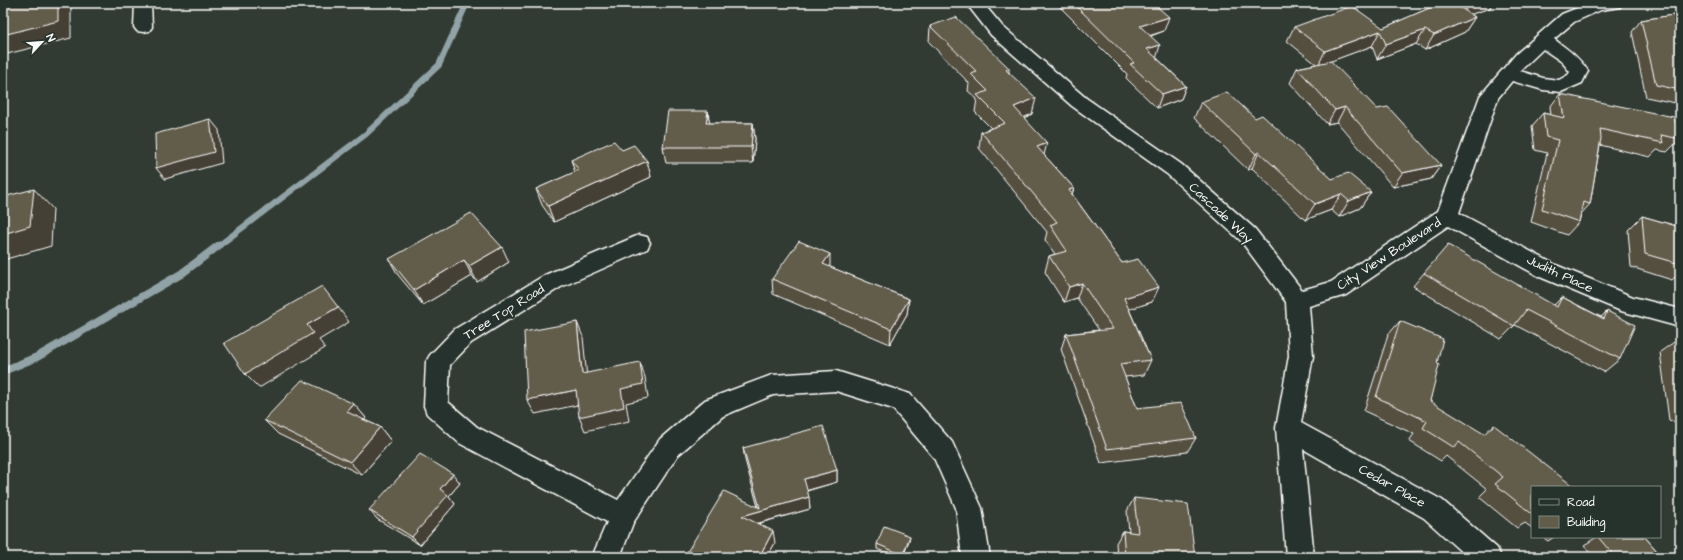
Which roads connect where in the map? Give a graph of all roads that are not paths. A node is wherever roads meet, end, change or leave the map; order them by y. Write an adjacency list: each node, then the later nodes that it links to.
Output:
1 (143, 3): 4 (street)
2 (974, 3): 9 (street, Cascade Way)
3 (1601, 4): 5 (street, City View Boulevard)
4 (143, 28)
5 (1543, 40): 6 (street, City View Boulevard); 6 (street)
6 (1508, 74): 7 (street, City View Boulevard)
7 (1447, 216): 9 (street, City View Boulevard); 10 (street, Judith Place)
8 (639, 243): 12 (street, Tree Top Road)
9 (1297, 300): 11 (street)
10 (1680, 318)
11 (1288, 428): 15 (street); 16 (street, Cedar Place)
12 (622, 516): 13 (street); 14 (street)
13 (606, 557)
14 (976, 557)
15 (1300, 557)
16 (1487, 557)

